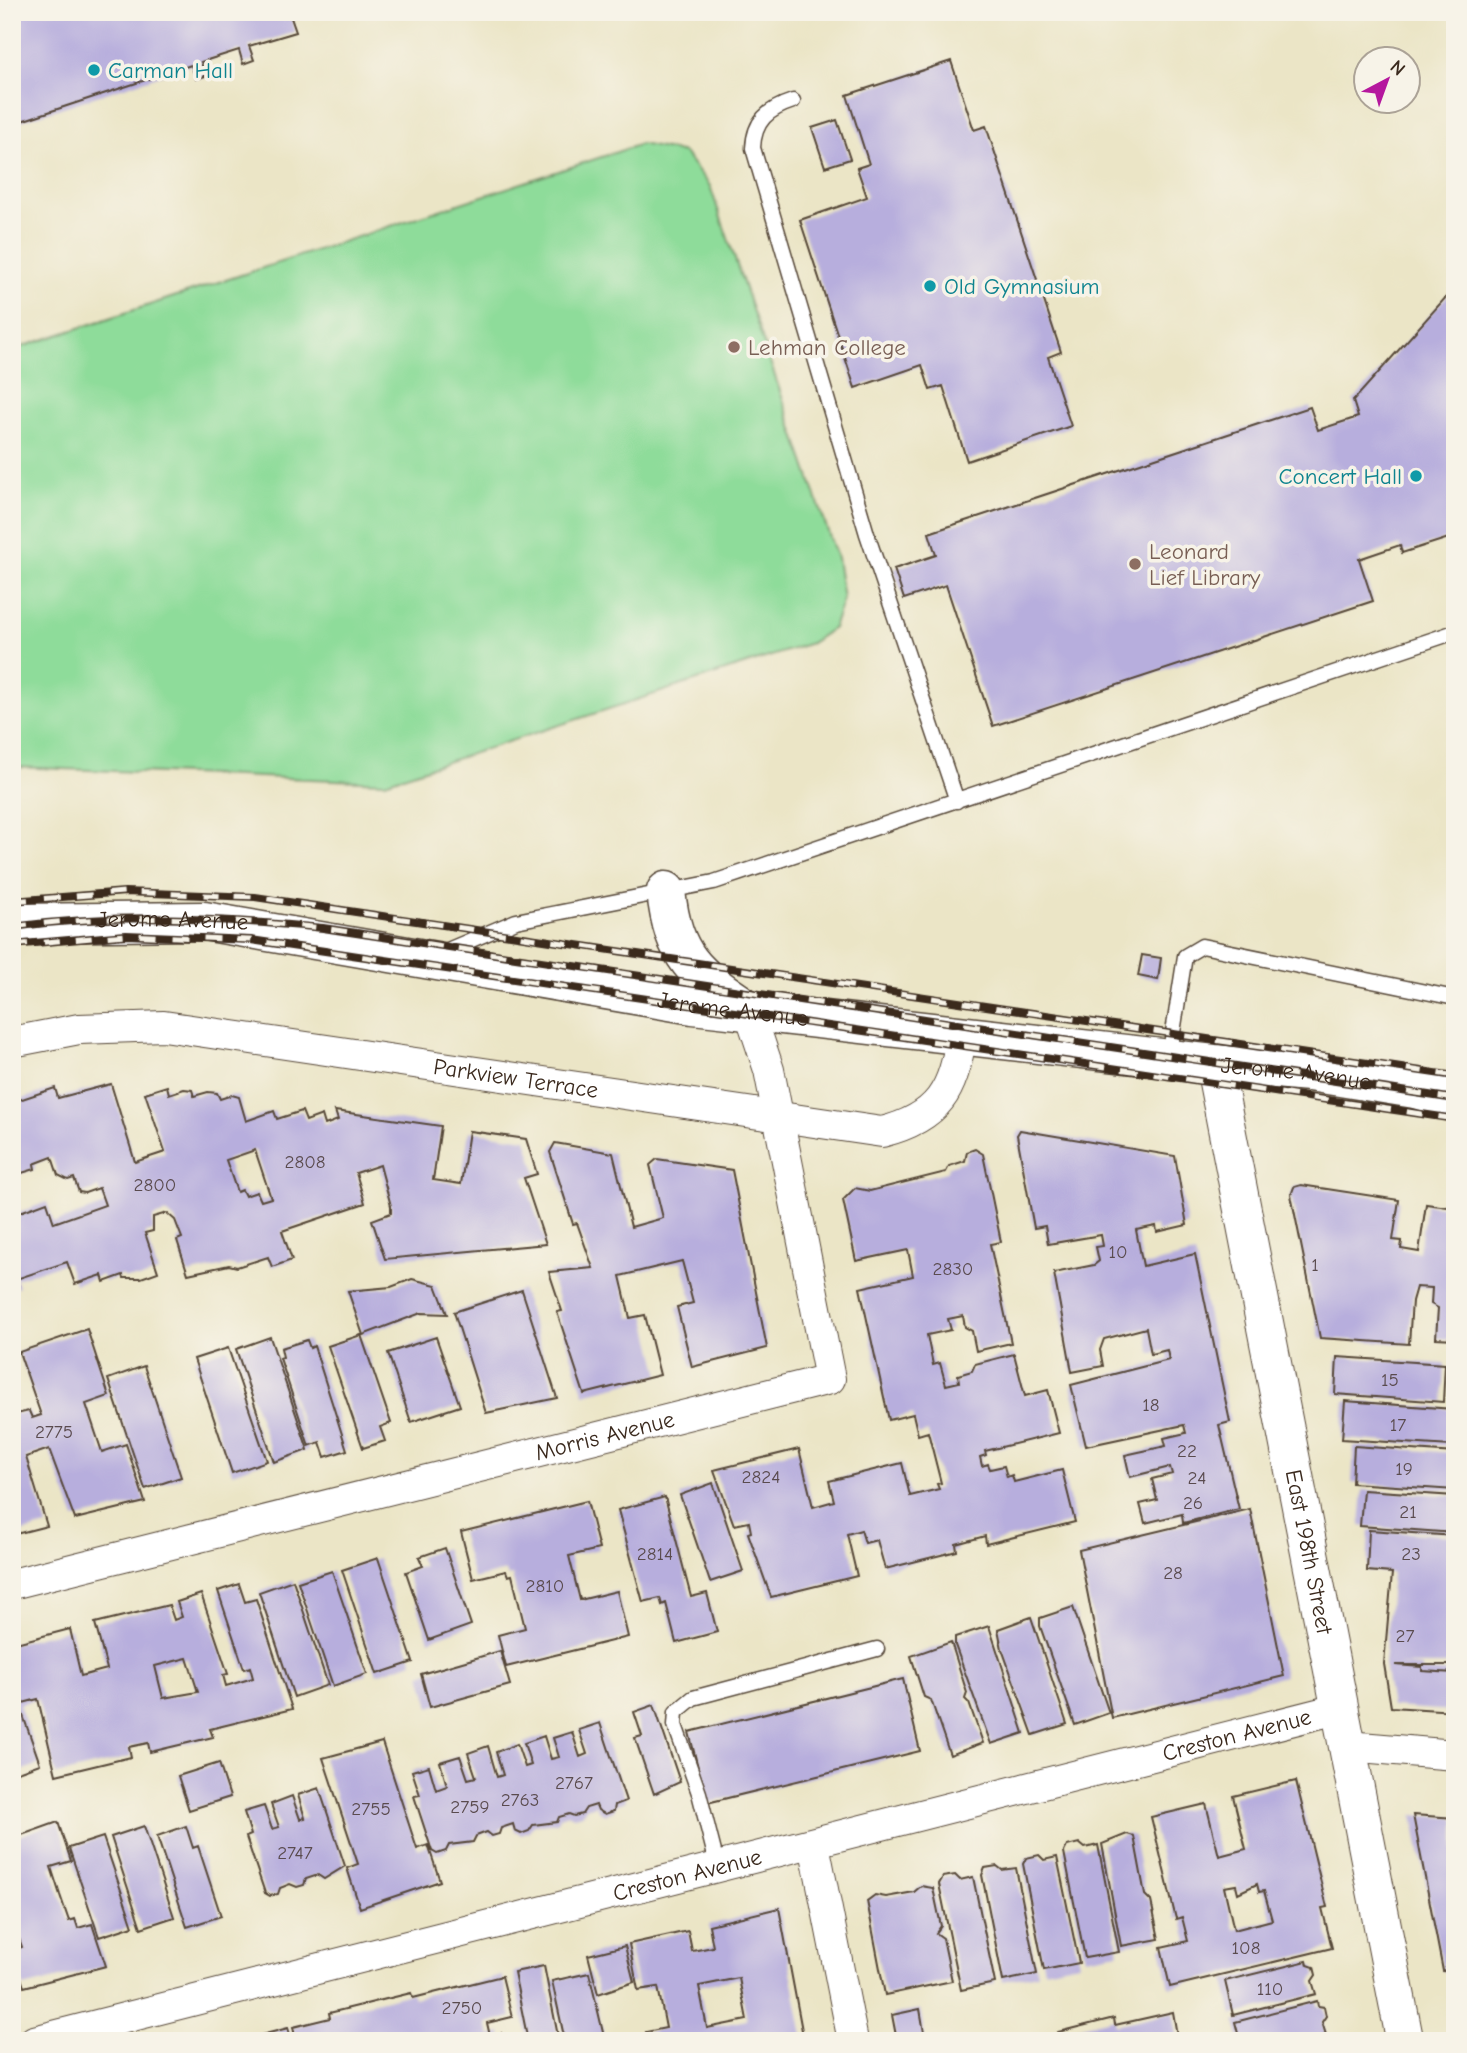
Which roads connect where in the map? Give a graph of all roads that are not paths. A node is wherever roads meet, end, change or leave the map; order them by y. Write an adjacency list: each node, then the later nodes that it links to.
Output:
1 (793, 101): 3 (lane)
2 (1455, 632): 3 (lane)
3 (957, 801): 4 (lane)
4 (666, 891): 6 (lane); 8 (main road)
5 (12, 923): 6 (main road, Jerome Avenue)
6 (429, 958): 8 (main road, Jerome Avenue)
7 (1455, 998): 11 (lane)
8 (749, 1010): 9 (main road, Jerome Avenue); 14 (street, Morris Avenue)
9 (961, 1035): 11 (main road, Jerome Avenue); 14 (street, Parkview Terrace)
10 (12, 1042): 14 (street, Parkview Terrace)
11 (1169, 1059): 12 (main road, Jerome Avenue)
12 (1214, 1064): 13 (main road, Jerome Avenue); 17 (street, East 198th Street)
13 (1455, 1099)
14 (778, 1118): 15 (street, Morris Avenue)
15 (12, 1584)
16 (877, 1650): 21 (lane)
17 (1341, 1708): 18 (street, East 198th Street); 20 (street, Creston Avenue)
18 (1348, 1746): 19 (street); 24 (street, East 198th Street)
19 (1455, 1755)
20 (814, 1844): 21 (street, Creston Avenue); 23 (street)
21 (718, 1868): 22 (street, Creston Avenue)
22 (34, 2041)
23 (853, 2041)
24 (1405, 2041)

